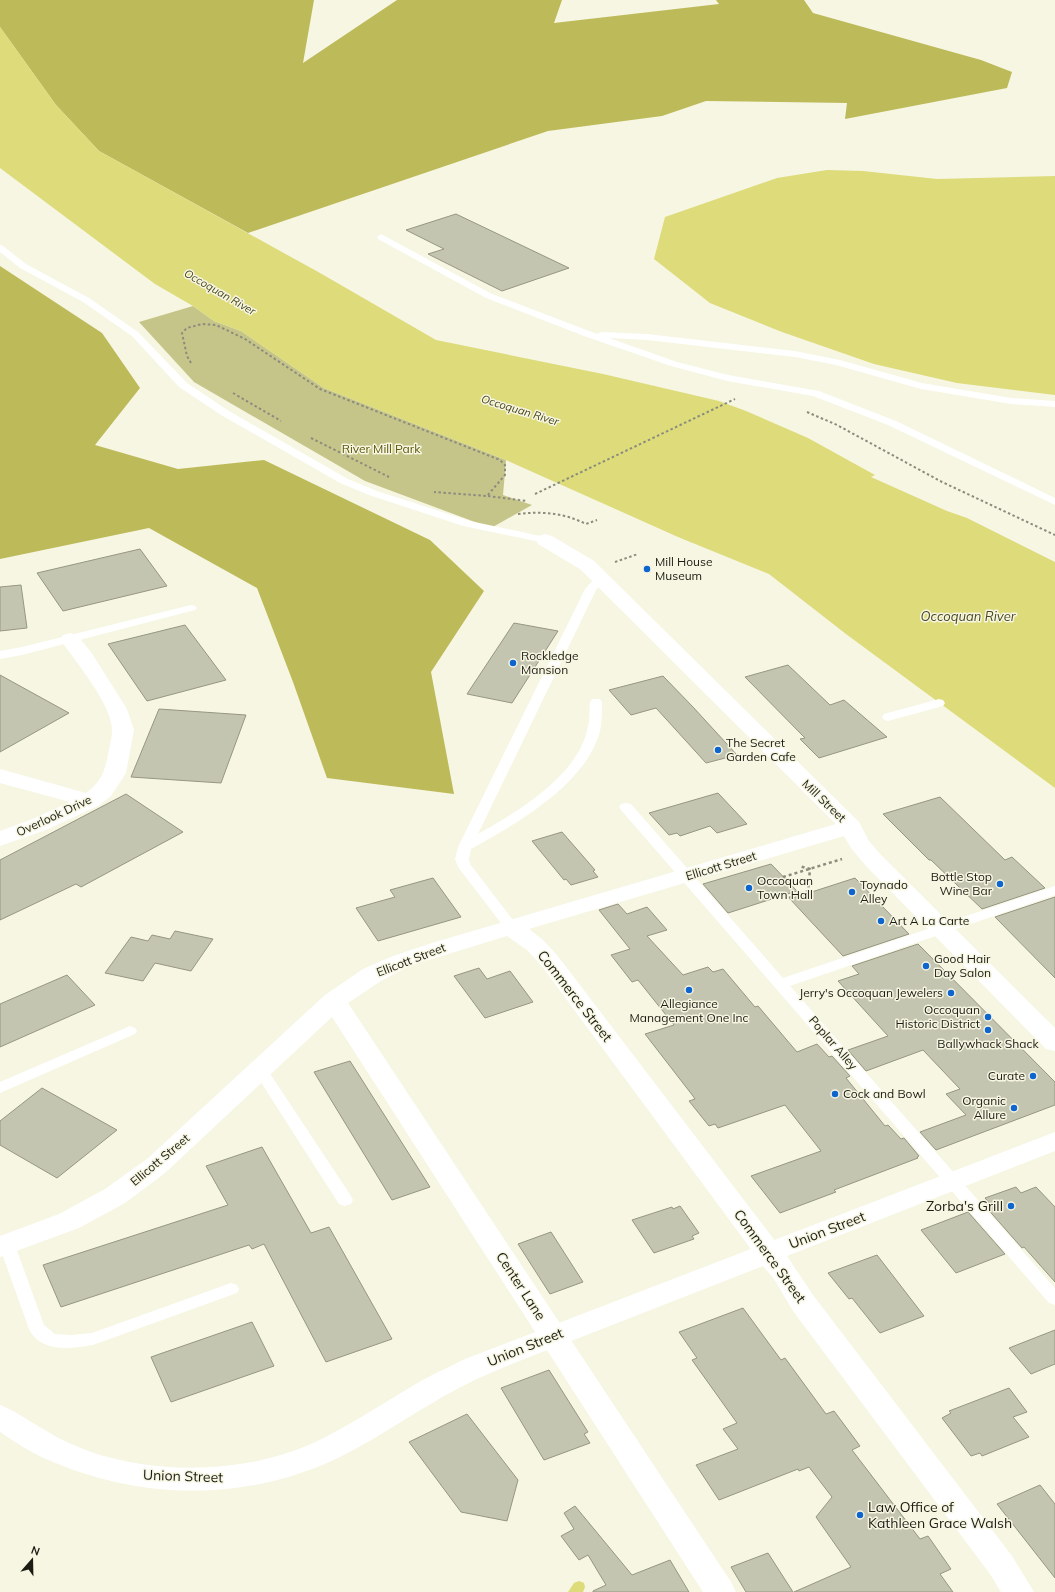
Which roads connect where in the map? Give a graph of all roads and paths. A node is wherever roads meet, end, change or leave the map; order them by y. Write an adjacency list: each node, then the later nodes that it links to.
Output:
1 (381, 237): 3 (lane)
2 (0, 248): 20 (lane)
3 (586, 334): 7 (lane); 16 (lane)
4 (193, 366): 14 (path)
5 (227, 390): 9 (path)
6 (730, 402): 13 (path)
7 (1055, 404)
8 (804, 411): 19 (path)
9 (282, 422)
10 (308, 437): 11 (path)
11 (393, 479)
12 (430, 492): 14 (path)
13 (535, 494)
14 (487, 496): 15 (path)
15 (527, 501)
16 (1055, 502)
17 (518, 514): 18 (path)
18 (597, 520)
19 (1055, 535)
20 (545, 540): 21 (street, Mill Street)
21 (600, 579): 31 (street, Mill Street); 33 (lane)
22 (191, 608): 23 (lane)
23 (70, 638): 24 (lane); 29 (street, Overlook Drive)
24 (0, 655)
25 (596, 702): 33 (lane)
26 (939, 703): 27 (lane)
27 (888, 717)
28 (0, 776): 29 (street)
29 (90, 801): 32 (street, Overlook Drive)
30 (626, 807): 37 (lane, Poplar Alley)
31 (850, 827): 37 (street, Ellicott Street); 42 (street, Mill Street)
32 (0, 839)
33 (465, 847): 41 (lane)
34 (838, 860): 36 (path)
35 (797, 866): 36 (path)
36 (810, 869): 38 (path); 40 (path)
37 (687, 876): 41 (street, Ellicott Street); 43 (lane, Poplar Alley)
38 (783, 877)
39 (1055, 890): 42 (lane)
40 (789, 898)
41 (512, 928): 44 (street, Ellicott Street); 53 (street, Commerce Street)
42 (942, 929): 43 (lane); 46 (street, Mill Street)
43 (782, 984): 50 (lane, Poplar Alley)
44 (334, 1001): 47 (street, Ellicott Street); 56 (street, Center Lane)
45 (130, 1031): 48 (lane)
46 (1055, 1043)
47 (260, 1070): 51 (lane); 52 (street, Ellicott Street)
48 (0, 1088)
49 (1055, 1141): 50 (street, Union Street)
50 (953, 1181): 53 (street, Union Street); 55 (lane, Poplar Alley)
51 (345, 1200)
52 (2, 1242): 54 (lane)
53 (769, 1253): 56 (street, Union Street); 59 (street, Commerce Street)
54 (231, 1289)
55 (1055, 1299)
56 (553, 1335): 57 (street, Union Street); 58 (street, Center Lane)
57 (0, 1417)
58 (720, 1592)
59 (1018, 1592)

